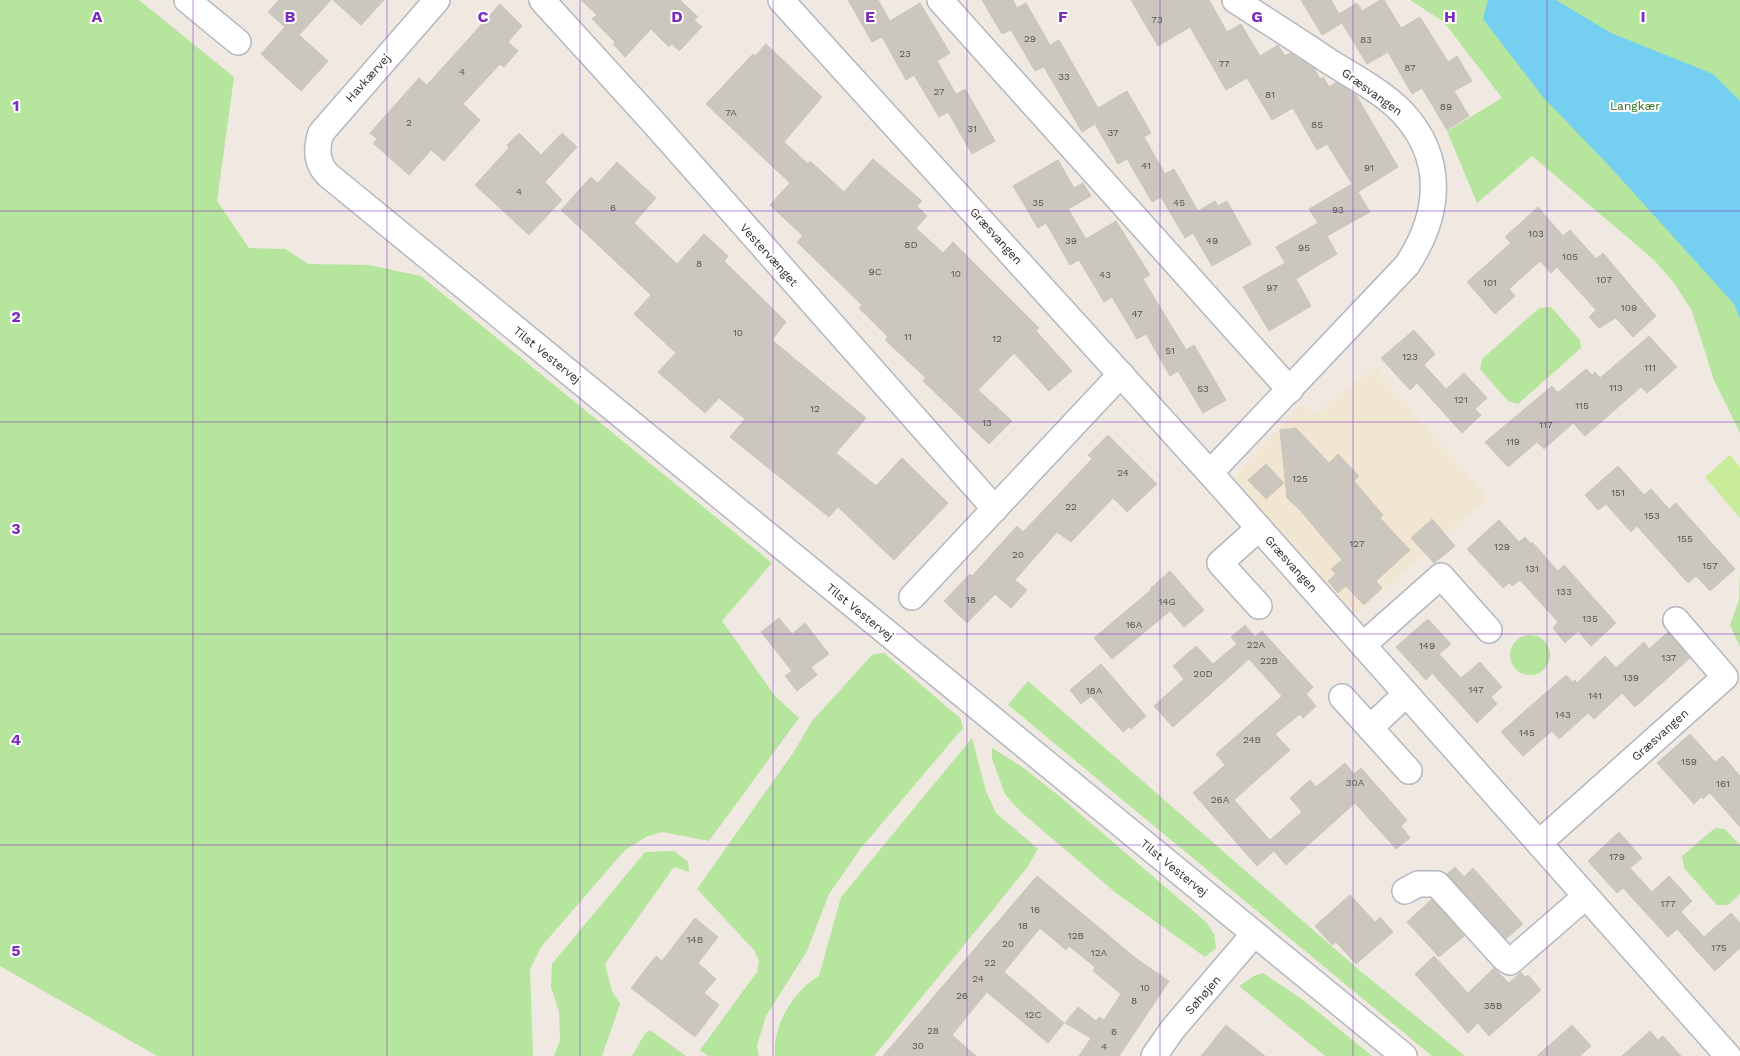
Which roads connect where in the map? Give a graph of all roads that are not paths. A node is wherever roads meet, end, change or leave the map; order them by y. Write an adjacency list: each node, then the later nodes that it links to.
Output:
1 (187, 0): 7 (street)
2 (437, 0): 8 (street, Havkærvej)
3 (542, 0): 12 (street, Vestervænget)
4 (781, 0): 9 (street, Græsvangen)
5 (940, 0): 10 (street)
6 (1235, 0): 10 (street, Græsvangen)
7 (238, 42)
8 (320, 165): 26 (street, Tilst Vestervej)
9 (1121, 374): 11 (street, Græsvangen); 12 (street)
10 (1290, 390): 11 (street, Græsvangen)
11 (1210, 473): 13 (street, Græsvangen)
12 (995, 509): 14 (street)
13 (1259, 528): 15 (street, Græsvangen); 18 (street, Græsvangen)
14 (912, 597)
15 (1259, 606)
16 (1676, 620): 23 (street, Græsvangen)
17 (1490, 630): 18 (street)
18 (1363, 645): 19 (street, Græsvangen)
19 (1406, 694): 21 (street); 23 (street, Græsvangen)
20 (1342, 697): 21 (street)
21 (1370, 728): 22 (street)
22 (1409, 772)
23 (1538, 843): 25 (street, Græsvangen)
24 (1405, 891): 25 (street)
25 (1586, 896): 30 (street, Græsvangen)
26 (1254, 934): 28 (street, Søhøjen); 29 (street, Tilst Vestervej)
27 (1740, 1048): 30 (street, Græsvangen)
28 (1154, 1056)
29 (1404, 1056)
30 (1729, 1056)

